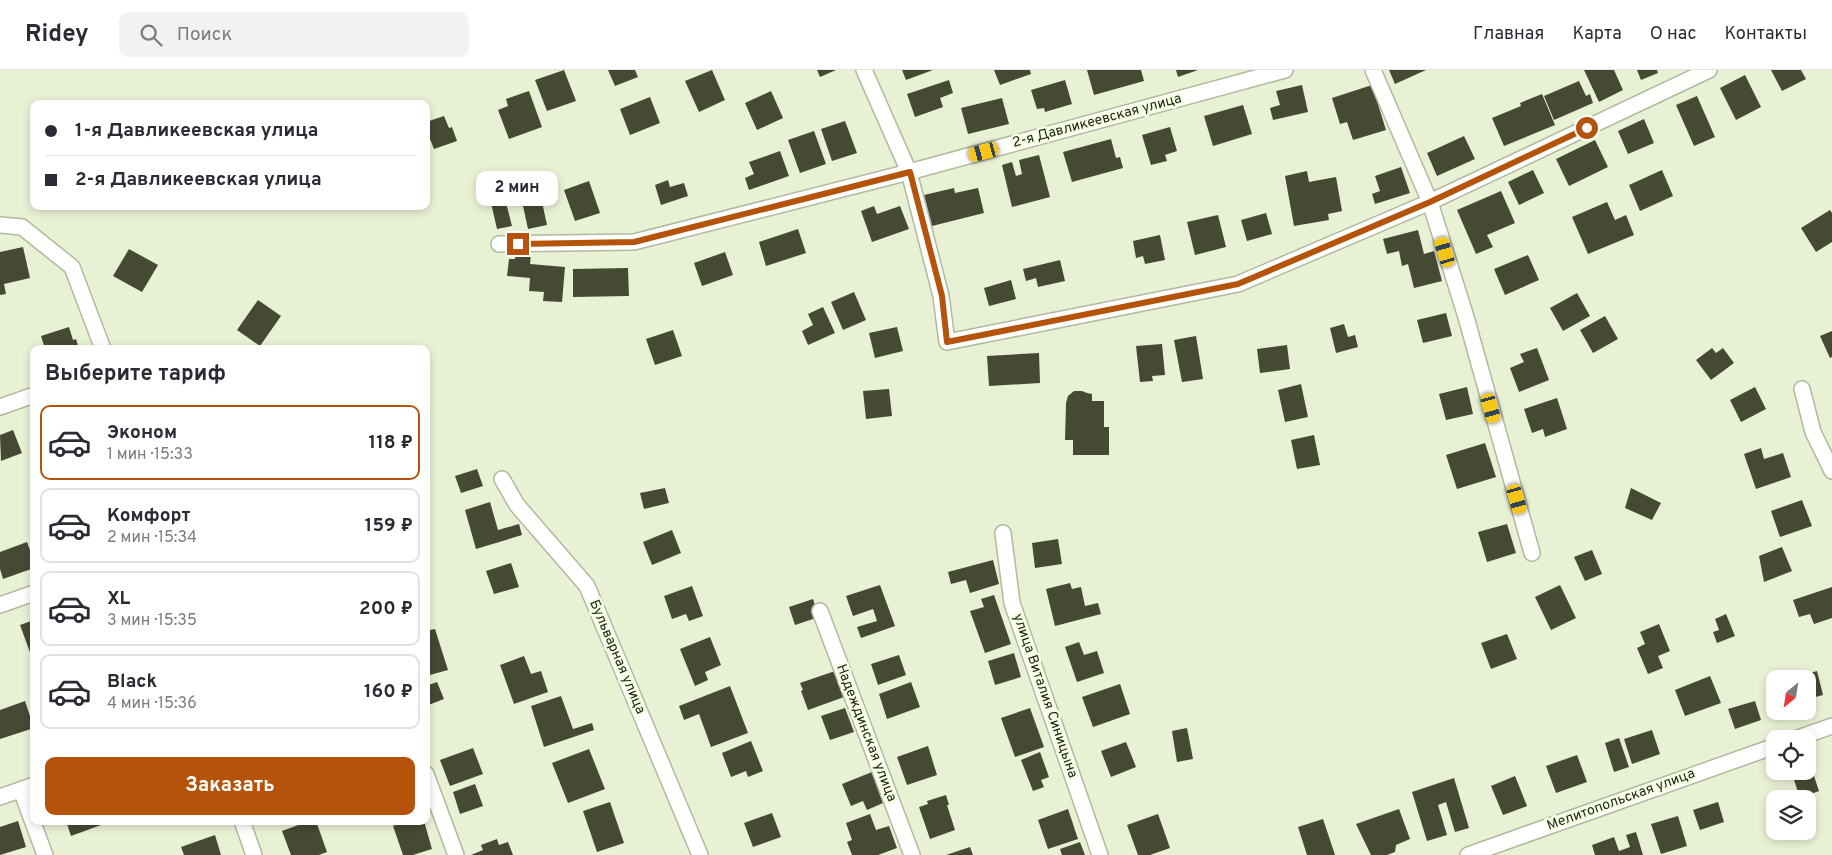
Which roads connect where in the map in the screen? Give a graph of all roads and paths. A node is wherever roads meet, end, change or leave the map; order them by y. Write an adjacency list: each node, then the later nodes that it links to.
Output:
1 (864, 70): 5 (street)
2 (1284, 70): 5 (street, 2-я Давликеевская улица)
3 (1373, 70): 6 (street)
4 (1709, 70): 6 (street)
5 (910, 172): 6 (street); 8 (street, 2-я Давликеевская улица)
6 (1430, 202): 16 (street)
7 (0, 225): 9 (street)
8 (499, 244)
9 (101, 345)
10 (1802, 389): 13 (street)
11 (30, 396): 12 (street)
12 (0, 407)
13 (1832, 471)
14 (502, 479): 31 (street, Бульварная улица)
15 (1003, 533): 33 (street, улица Виталия Синицына)
16 (1532, 553)
17 (30, 594): 18 (street)
18 (0, 605)
19 (820, 610): 32 (street, Надеждинская улица)
20 (1832, 726): 21 (street)
21 (1816, 732)
22 (1766, 749): 34 (street, Мелитопольская улица)
23 (430, 785): 30 (street)
24 (27, 787): 25 (street)
25 (0, 798)
26 (37, 825): 28 (street)
27 (243, 825): 29 (street)
28 (45, 855)
29 (254, 855)
30 (456, 855)
31 (700, 855)
32 (912, 855)
33 (1100, 855)
34 (1468, 855)

